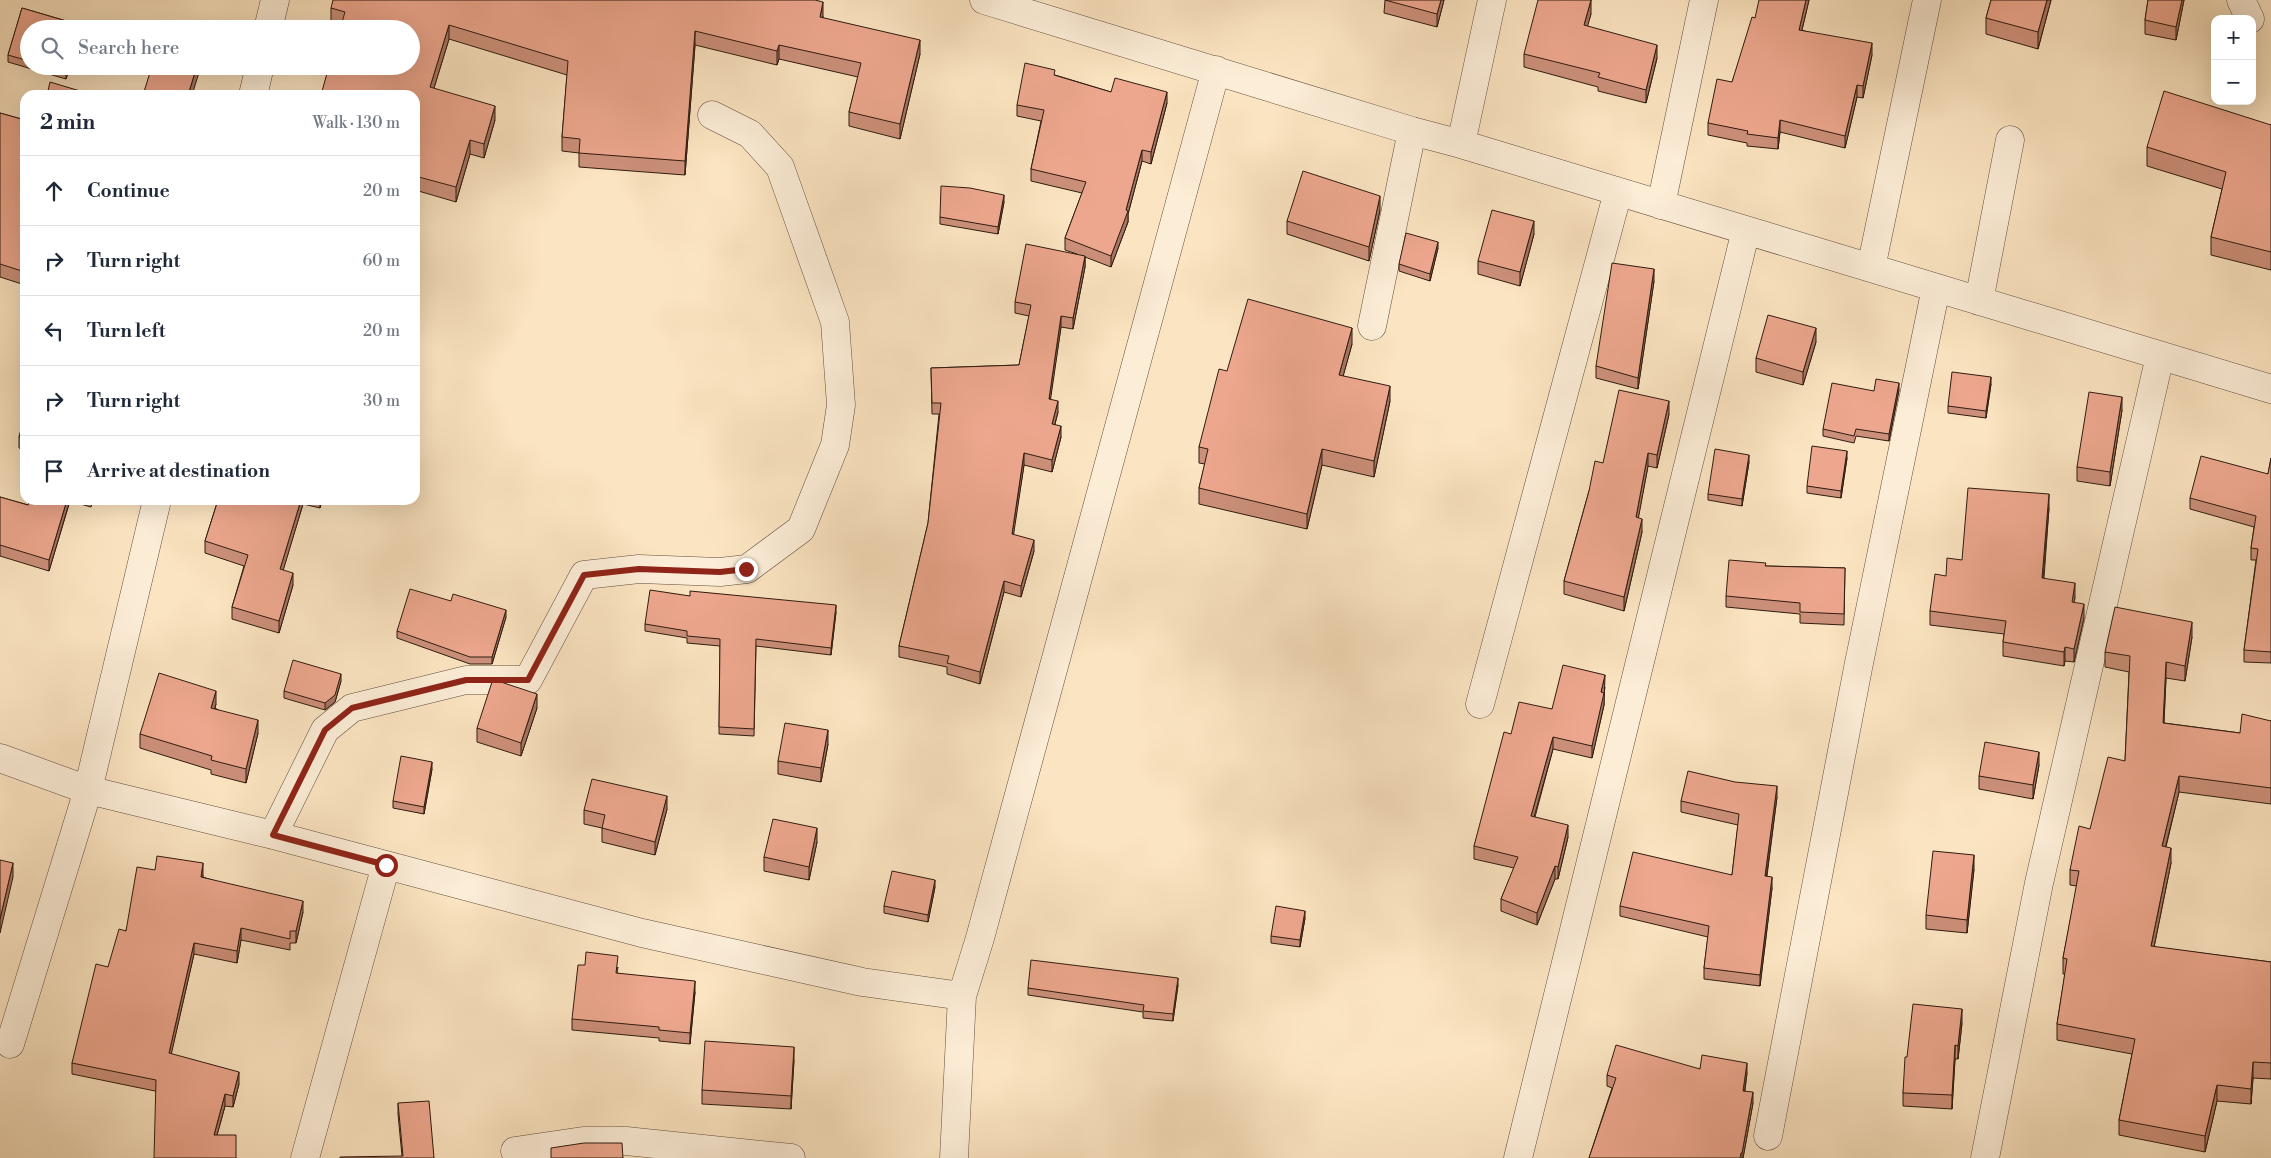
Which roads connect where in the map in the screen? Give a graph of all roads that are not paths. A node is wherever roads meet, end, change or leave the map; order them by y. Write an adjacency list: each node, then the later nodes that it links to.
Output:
1 (275, 0): 8 (street)
2 (984, 0): 11 (street)
3 (1492, 0): 17 (street)
4 (1704, 0): 19 (street)
5 (1927, 0): 21 (street)
6 (2240, 0): 7 (street)
7 (2248, 15)
8 (270, 20)
9 (2256, 23): 10 (street)
10 (2271, 23)
11 (1216, 70): 15 (street); 33 (street)
12 (258, 75): 13 (street)
13 (254, 90)
14 (712, 115): 31 (street)
15 (1412, 132): 17 (street); 24 (street)
16 (2010, 140): 23 (street)
17 (1461, 144): 18 (street)
18 (1618, 192): 19 (street); 28 (street)
19 (1661, 205): 20 (street)
20 (1746, 230): 21 (street); 40 (street)
21 (1871, 268): 22 (street)
22 (1936, 288): 23 (street); 35 (street)
23 (1979, 301): 25 (street)
24 (1372, 326)
25 (2160, 356): 26 (street); 41 (street)
26 (2271, 389)
27 (156, 505): 30 (street)
28 (1480, 704)
29 (0, 758): 30 (street)
30 (88, 790): 31 (street); 34 (street)
31 (273, 835): 32 (street)
32 (386, 865): 33 (street); 37 (street)
33 (962, 996): 39 (street)
34 (10, 1044)
35 (1768, 1136)
36 (515, 1151): 38 (street)
37 (305, 1158)
38 (791, 1158)
39 (954, 1158)
40 (1518, 1158)
41 (1985, 1158)

